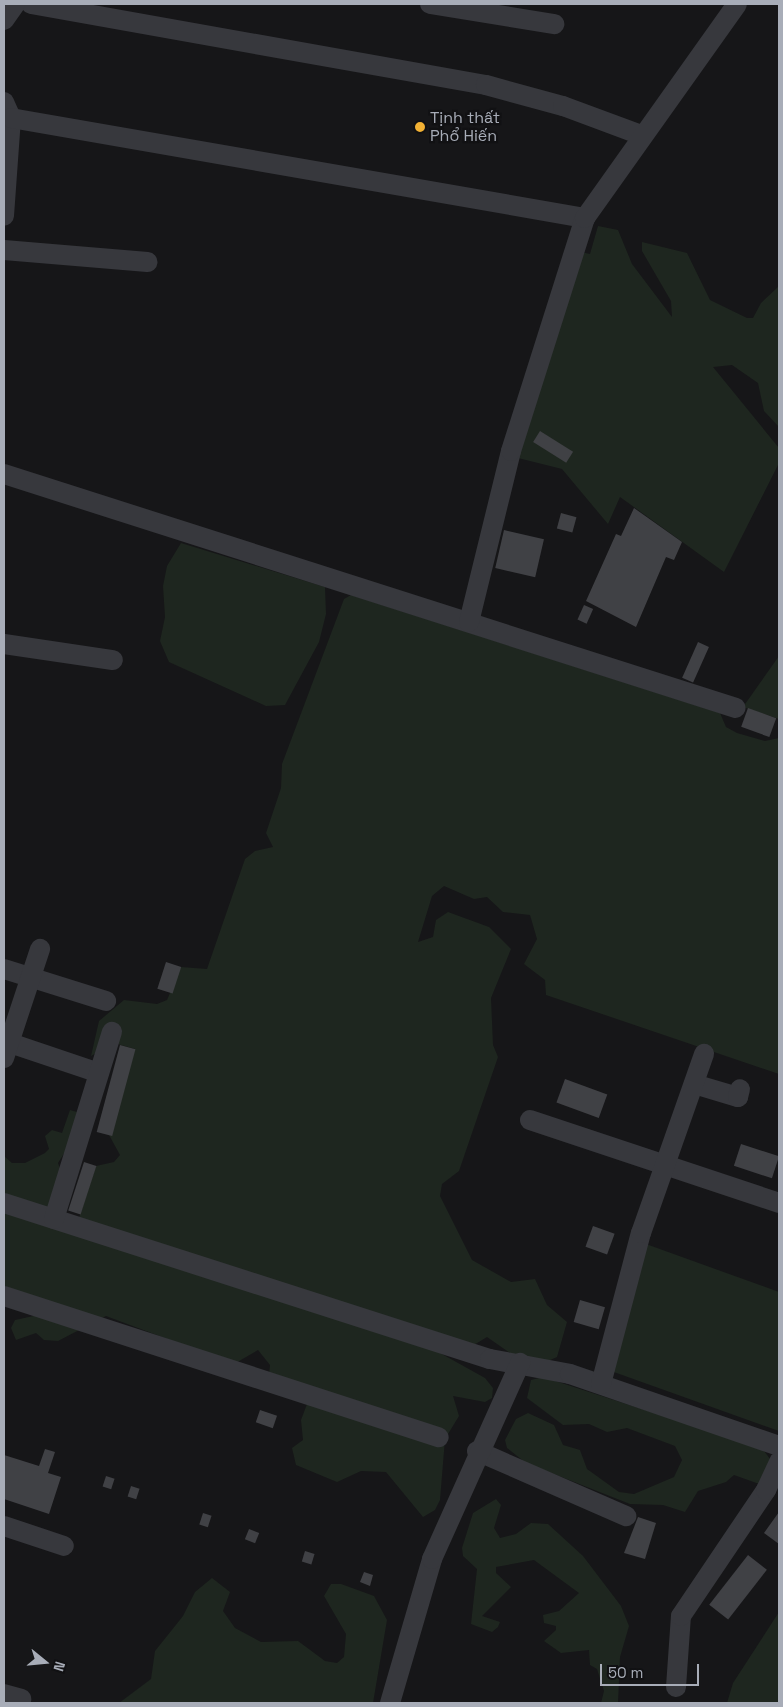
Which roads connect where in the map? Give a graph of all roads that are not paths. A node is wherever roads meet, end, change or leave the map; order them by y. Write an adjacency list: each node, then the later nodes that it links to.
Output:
1 (15, 4): 5 (street)
2 (31, 4): 8 (street)
3 (430, 4): 6 (street)
4 (737, 4): 8 (street)
5 (4, 20)
6 (554, 24)
7 (7, 110): 9 (street); 10 (street)
8 (641, 135): 10 (street)
9 (4, 216)
10 (585, 218): 14 (street)
11 (4, 250): 12 (street)
12 (147, 262)
13 (4, 474): 14 (street)
14 (469, 622): 17 (street)
15 (4, 644): 16 (street)
16 (113, 660)
17 (736, 708)
18 (40, 949): 20 (street)
19 (4, 969): 20 (street)
20 (30, 978): 21 (street); 23 (street)
21 (106, 1001)
22 (112, 1032): 25 (street)
23 (5, 1047): 25 (street)
24 (704, 1054): 26 (street)
25 (99, 1073): 32 (street)
26 (694, 1084): 27 (street); 29 (street)
27 (740, 1089)
28 (530, 1120): 29 (street)
29 (665, 1165): 31 (street); 35 (street)
30 (4, 1203): 32 (street)
31 (779, 1203)
32 (54, 1219): 34 (street)
33 (4, 1296): 36 (street)
34 (520, 1363): 35 (street); 38 (street)
35 (601, 1384): 37 (street)
36 (439, 1437)
37 (779, 1446)
38 (477, 1451): 40 (street); 44 (street)
39 (779, 1462): 43 (street)
40 (626, 1516)
41 (4, 1526): 42 (street)
42 (64, 1546)
43 (676, 1687)
44 (390, 1703)

